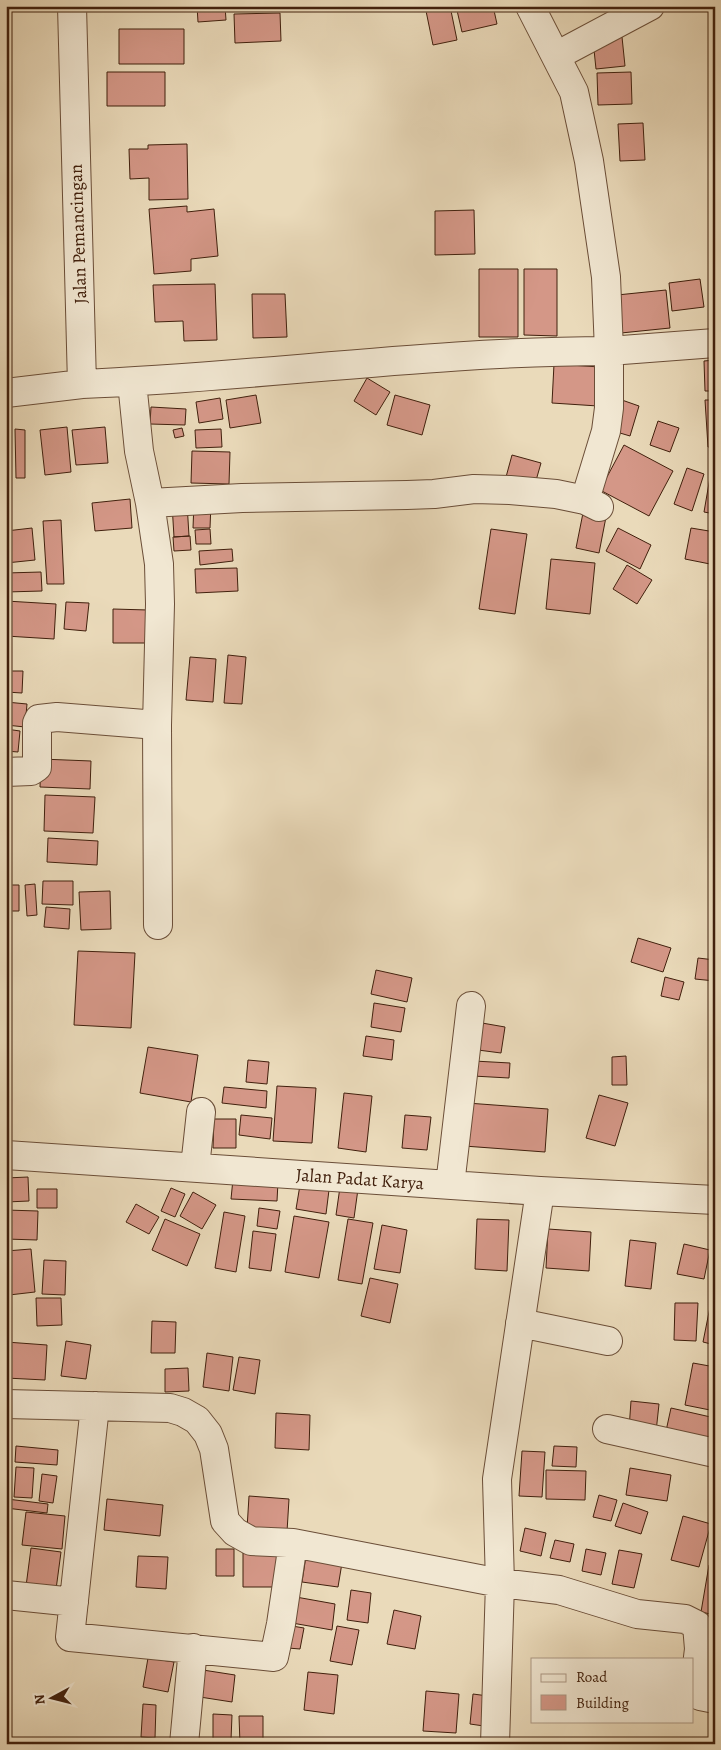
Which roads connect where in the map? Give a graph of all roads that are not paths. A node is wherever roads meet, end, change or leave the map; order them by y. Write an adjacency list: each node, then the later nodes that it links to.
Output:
1 (72, 6): 8 (street, Jalan Pemancingan)
2 (530, 6): 4 (street)
3 (650, 6): 4 (street)
4 (556, 56): 6 (street)
5 (715, 343): 6 (street)
6 (609, 351): 7 (street); 10 (street)
7 (132, 382): 8 (street); 10 (street)
8 (82, 384): 9 (street)
9 (6, 392)
10 (150, 502): 11 (street)
11 (157, 725): 12 (street); 13 (street)
12 (6, 772)
13 (158, 925)
14 (472, 1006): 18 (street)
15 (201, 1112): 17 (street)
16 (6, 1155): 17 (street, Jalan Padat Karya)
17 (195, 1168): 18 (street, Jalan Padat Karya)
18 (450, 1185): 19 (street, Jalan Padat Karya)
19 (540, 1191): 20 (street, Jalan Padat Karya); 21 (street)
20 (715, 1200)
21 (520, 1322): 22 (street); 28 (street)
22 (608, 1341)
23 (6, 1404): 24 (street)
24 (94, 1406): 27 (street); 30 (street)
25 (607, 1429): 26 (street)
26 (715, 1453)
27 (293, 1543): 28 (street); 31 (street)
28 (500, 1583): 32 (street); 34 (street)
29 (6, 1595): 30 (street)
30 (74, 1602): 31 (street)
31 (193, 1648): 33 (street)
32 (715, 1699)
33 (184, 1744)
34 (496, 1744)

